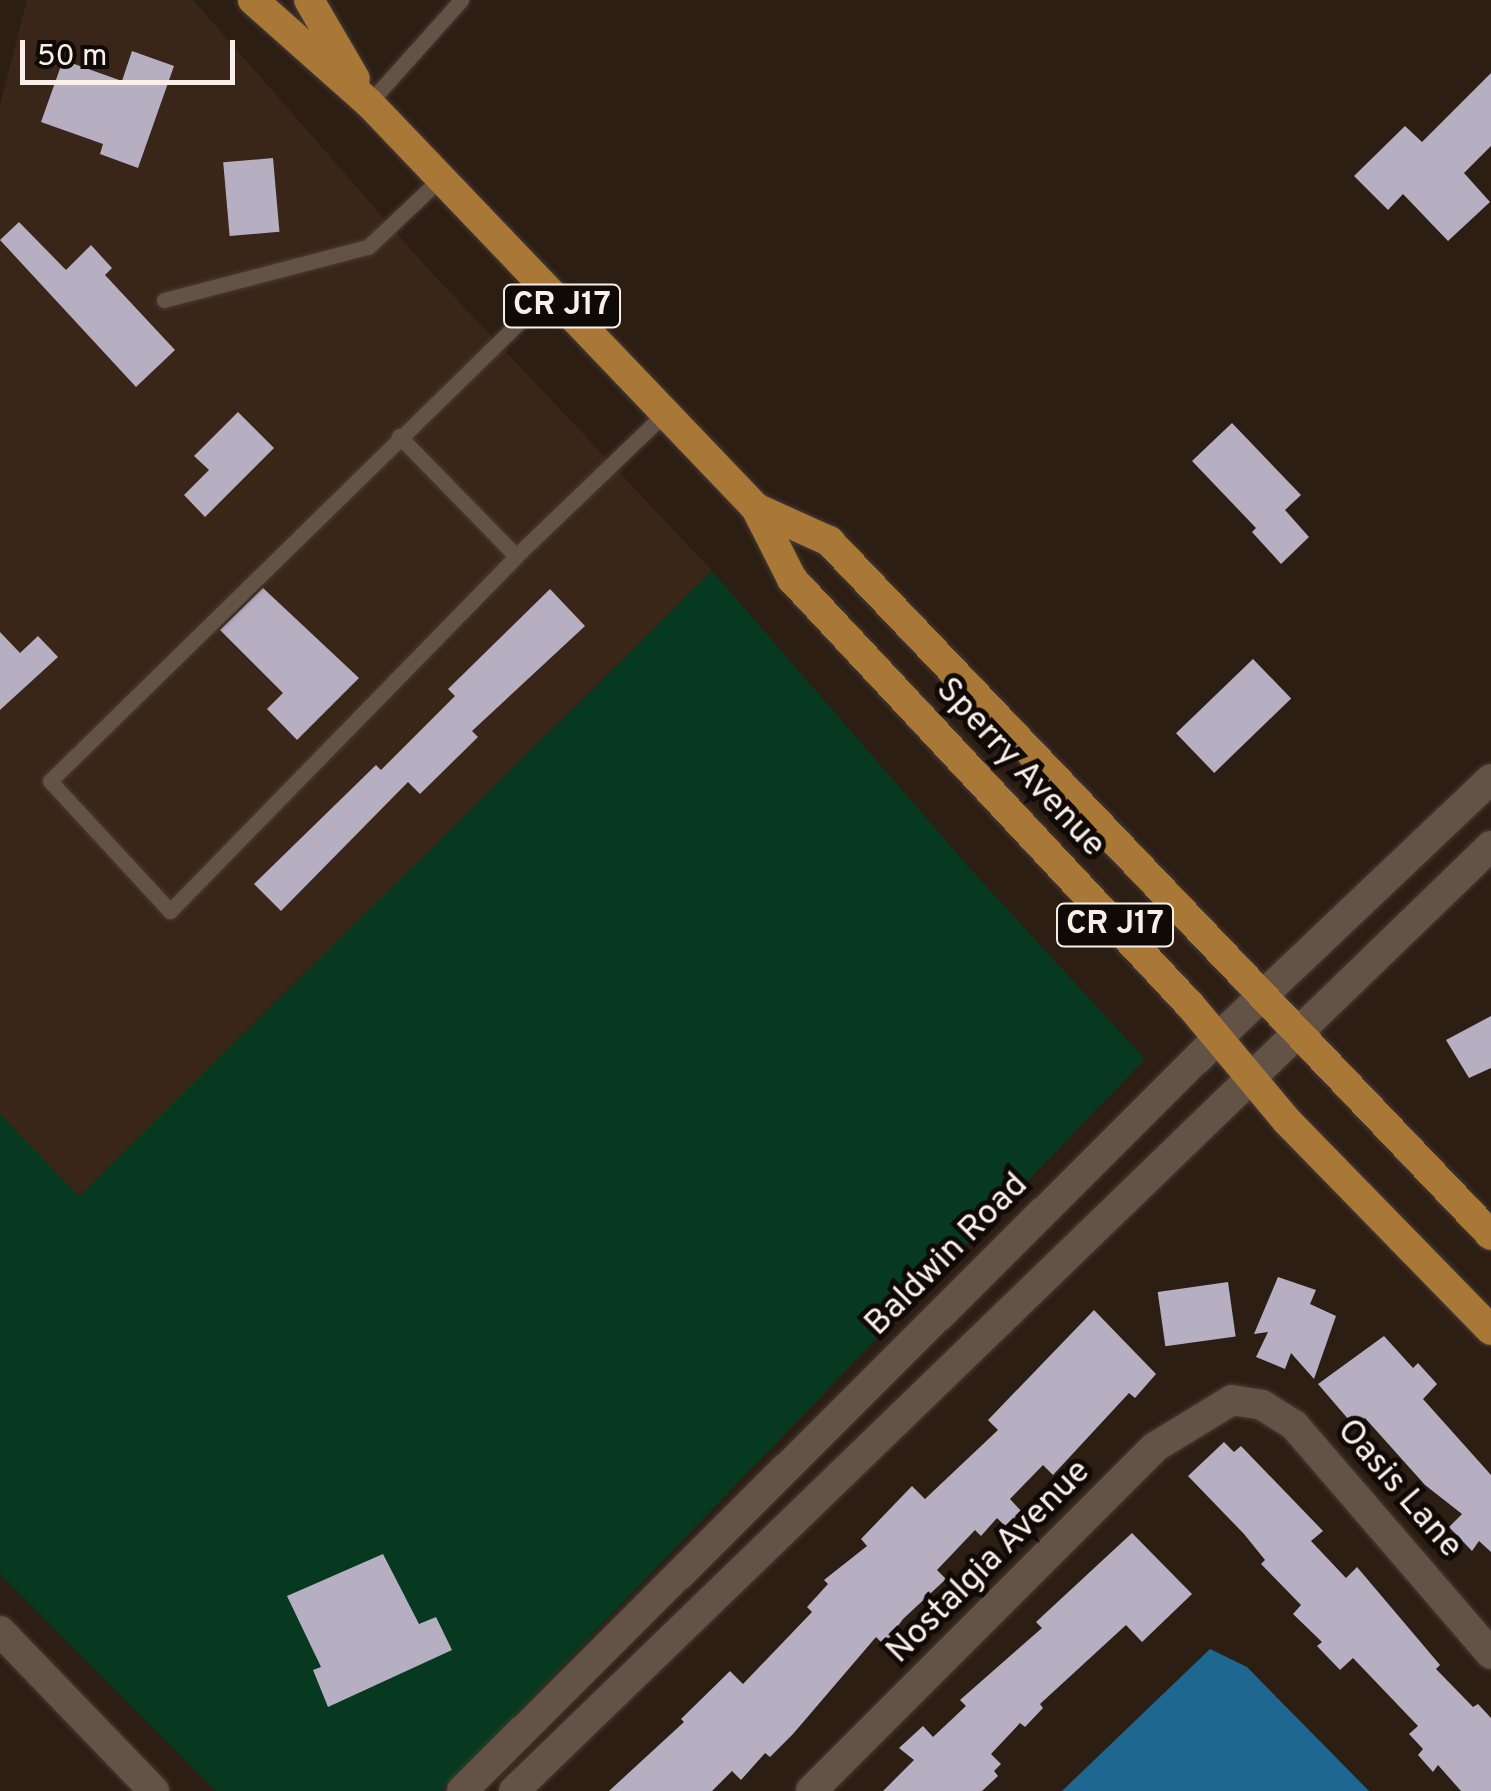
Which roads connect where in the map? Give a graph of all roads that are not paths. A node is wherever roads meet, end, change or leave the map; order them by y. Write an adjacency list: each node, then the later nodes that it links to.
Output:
1 (252, 0): 4 (main road, Sperry Avenue / CR J17)
2 (309, 0): 4 (main road, Sperry Avenue / CR J17)
3 (461, 0): 4 (lane)
4 (369, 103): 5 (main road, Sperry Avenue / CR J17)
5 (440, 178): 6 (main road, Sperry Avenue / CR J17); 7 (lane)
6 (550, 292): 8 (main road, Sperry Avenue / CR J17); 9 (lane)
7 (164, 300)
8 (664, 413): 10 (main road, Sperry Avenue / CR J17); 11 (lane)
9 (399, 436): 11 (lane); 11 (lane)
10 (756, 508): 14 (main road, Sperry Avenue / CR J17); 16 (main road, Sperry Avenue / CR J17)
11 (516, 556)
12 (1491, 780): 14 (main road, Baldwin Road)
13 (1491, 846): 15 (main road)
14 (1264, 994): 15 (main road, Sperry Avenue / CR J17); 16 (main road, Baldwin Road)
15 (1298, 1030): 17 (main road); 18 (main road, Sperry Avenue / CR J17)
16 (1218, 1038): 17 (main road, Sperry Avenue / CR J17); 24 (main road, Baldwin Road)
17 (1250, 1076): 19 (main road, Sperry Avenue / CR J17); 25 (main road)
18 (1491, 1236)
19 (1491, 1330)
20 (1232, 1400): 22 (main road, Oasis Lane); 26 (main road, Nostalgia Avenue)
21 (0, 1631): 23 (main road)
22 (1491, 1654)
23 (154, 1791)
24 (462, 1791)
25 (514, 1791)
26 (811, 1791)

